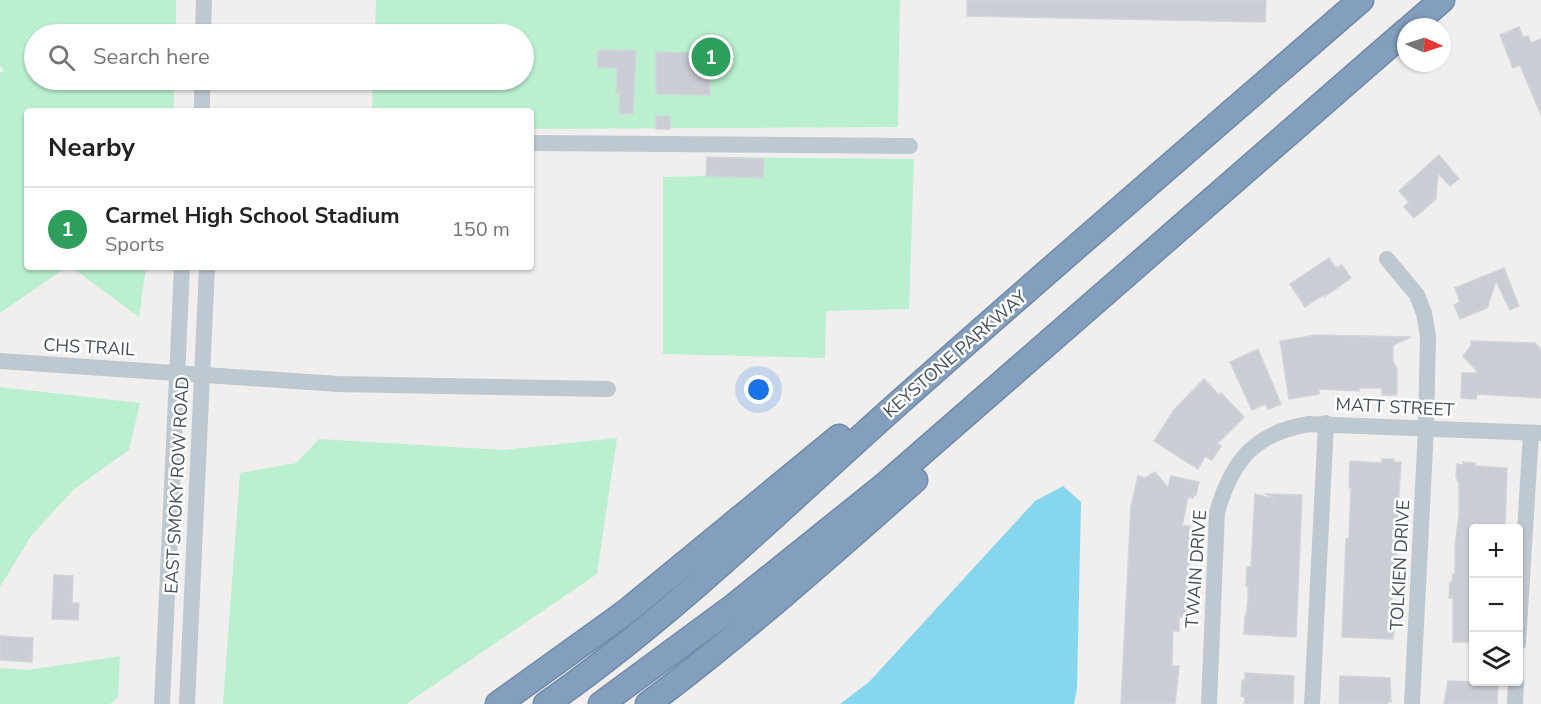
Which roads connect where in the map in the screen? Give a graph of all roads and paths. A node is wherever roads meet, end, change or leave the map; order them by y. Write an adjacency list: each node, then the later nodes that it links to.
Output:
1 (204, 0): 5 (street)
2 (1361, 0): 15 (highway, KEYSTONE PARKWAY)
3 (1442, 0): 4 (highway)
4 (1421, 18)
5 (203, 24)
6 (1397, 39): 11 (highway)
7 (202, 90): 8 (street)
8 (202, 108)
9 (534, 143): 10 (street)
10 (910, 146)
11 (1242, 174): 30 (highway); 31 (highway)
12 (1387, 259): 21 (street, TOLKIEN DRIVE)
13 (182, 270): 17 (street, EAST SMOKY ROW ROAD)
14 (207, 270): 18 (street, EAST SMOKY ROW ROAD)
15 (1007, 308): 28 (highway); 29 (highway, KEYSTONE PARKWAY)
16 (0, 361): 17 (street, CHS TRAIL)
17 (176, 372): 18 (street, CHS TRAIL); 26 (street, EAST SMOKY ROW ROAD)
18 (202, 375): 19 (street, CHS TRAIL); 27 (street, EAST SMOKY ROW ROAD)
19 (608, 389)
20 (1326, 423): 21 (street, MATT STREET); 23 (street, MATT STREET); 33 (street)
21 (1426, 428): 22 (street, MATT STREET); 34 (street, TOLKIEN DRIVE)
22 (1536, 433): 24 (street)
23 (1254, 447): 32 (street, TWAIN DRIVE)
24 (1519, 632)
25 (1516, 686): 35 (street)
26 (162, 704)
27 (187, 704)
28 (498, 704)
29 (546, 704)
30 (601, 704)
31 (648, 704)
32 (1209, 704)
33 (1312, 704)
34 (1412, 704)
35 (1515, 704)

